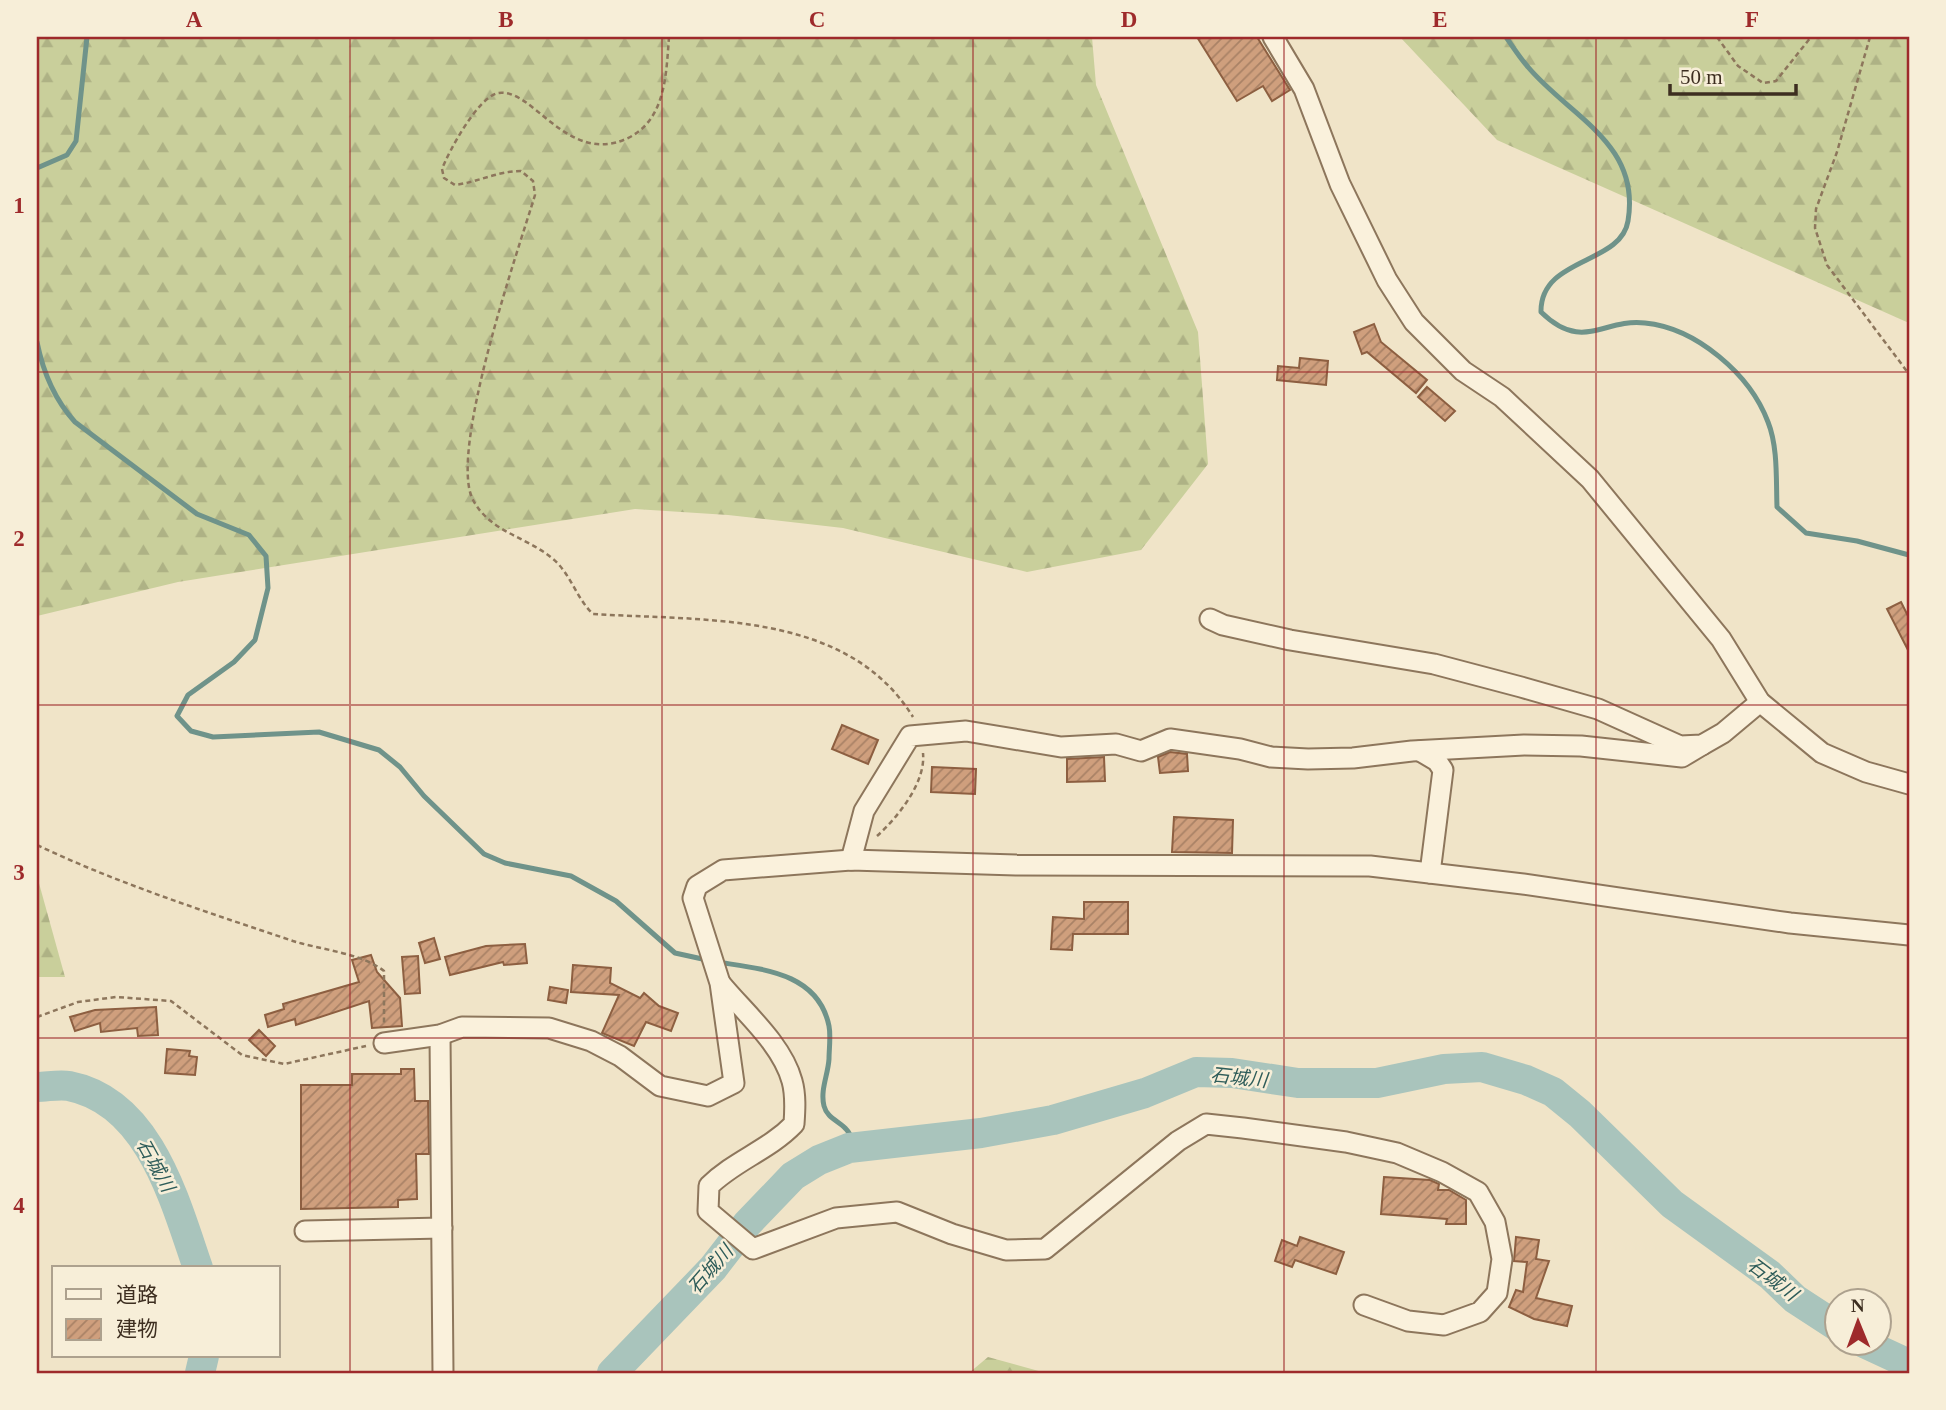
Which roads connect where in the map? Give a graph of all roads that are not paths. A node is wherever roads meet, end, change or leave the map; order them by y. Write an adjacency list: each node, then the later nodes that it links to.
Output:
1 (1273, 37): 3 (street)
2 (1210, 619): 4 (street)
3 (1760, 702): 4 (street); 6 (street)
4 (1702, 745): 5 (street)
5 (1420, 751): 7 (street); 8 (street)
6 (1909, 784)
7 (851, 860): 8 (street); 10 (street)
8 (1430, 873): 9 (street)
9 (1909, 935)
10 (720, 984): 11 (street); 15 (street)
11 (440, 1035): 12 (street); 13 (street)
12 (384, 1043)
13 (442, 1228): 14 (street); 16 (street)
14 (305, 1230)
15 (1364, 1305)
16 (443, 1373)

